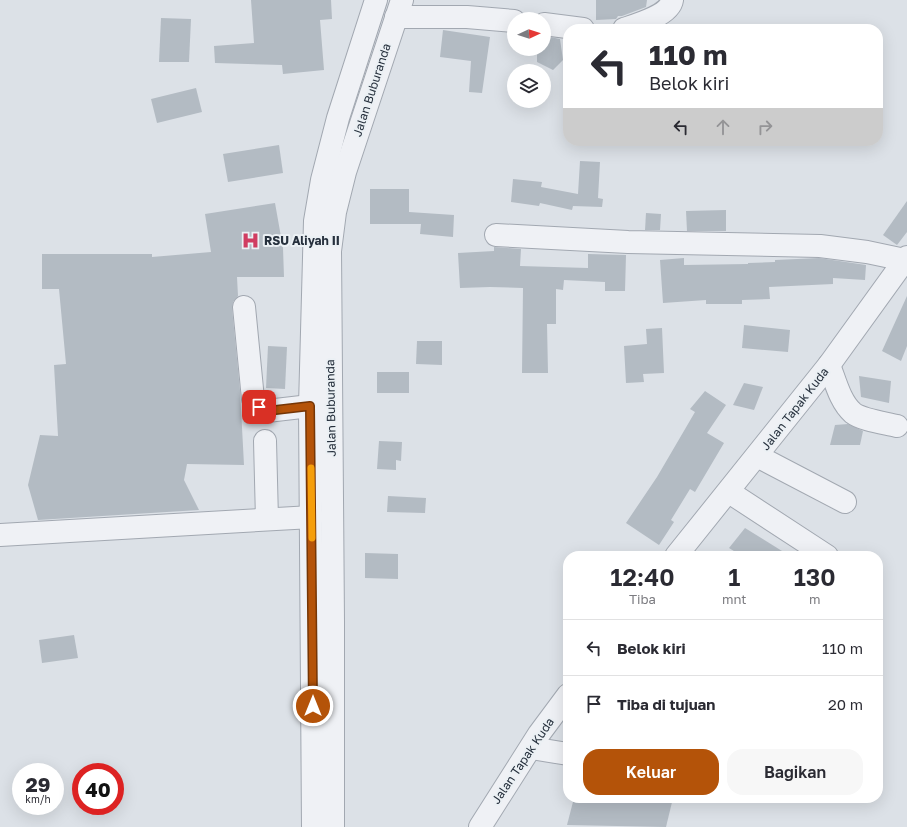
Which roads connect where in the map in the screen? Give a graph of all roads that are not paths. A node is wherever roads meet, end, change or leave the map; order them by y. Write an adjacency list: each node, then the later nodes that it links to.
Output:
1 (376, 0): 12 (street, Jalan Buburanda)
2 (672, 0): 5 (street)
3 (399, 8): 4 (street); 27 (street, Jalan Buburanda)
4 (507, 20)
5 (636, 24)
6 (551, 25): 7 (street)
7 (563, 26)
8 (496, 235): 9 (street)
9 (906, 258): 11 (street, Jalan Tapak Kuda)
10 (244, 307): 12 (street)
11 (829, 365): 13 (street); 15 (street, Jalan Tapak Kuda)
12 (310, 406): 18 (street, Jalan Buburanda)
13 (897, 426)
14 (265, 441): 19 (street)
15 (757, 456): 16 (street, Jalan Tapak Kuda); 17 (street)
16 (729, 492): 21 (street, Jalan Tapak Kuda); 22 (street)
17 (845, 502)
18 (312, 517): 19 (street); 26 (street, Jalan Buburanda)
19 (267, 519): 20 (street)
20 (0, 535)
21 (680, 551)
22 (819, 551)
23 (563, 702): 24 (street, Jalan Tapak Kuda)
24 (531, 748): 25 (street); 28 (street, Jalan Tapak Kuda)
25 (563, 753)
26 (313, 827)
27 (333, 827)
28 (480, 827)

